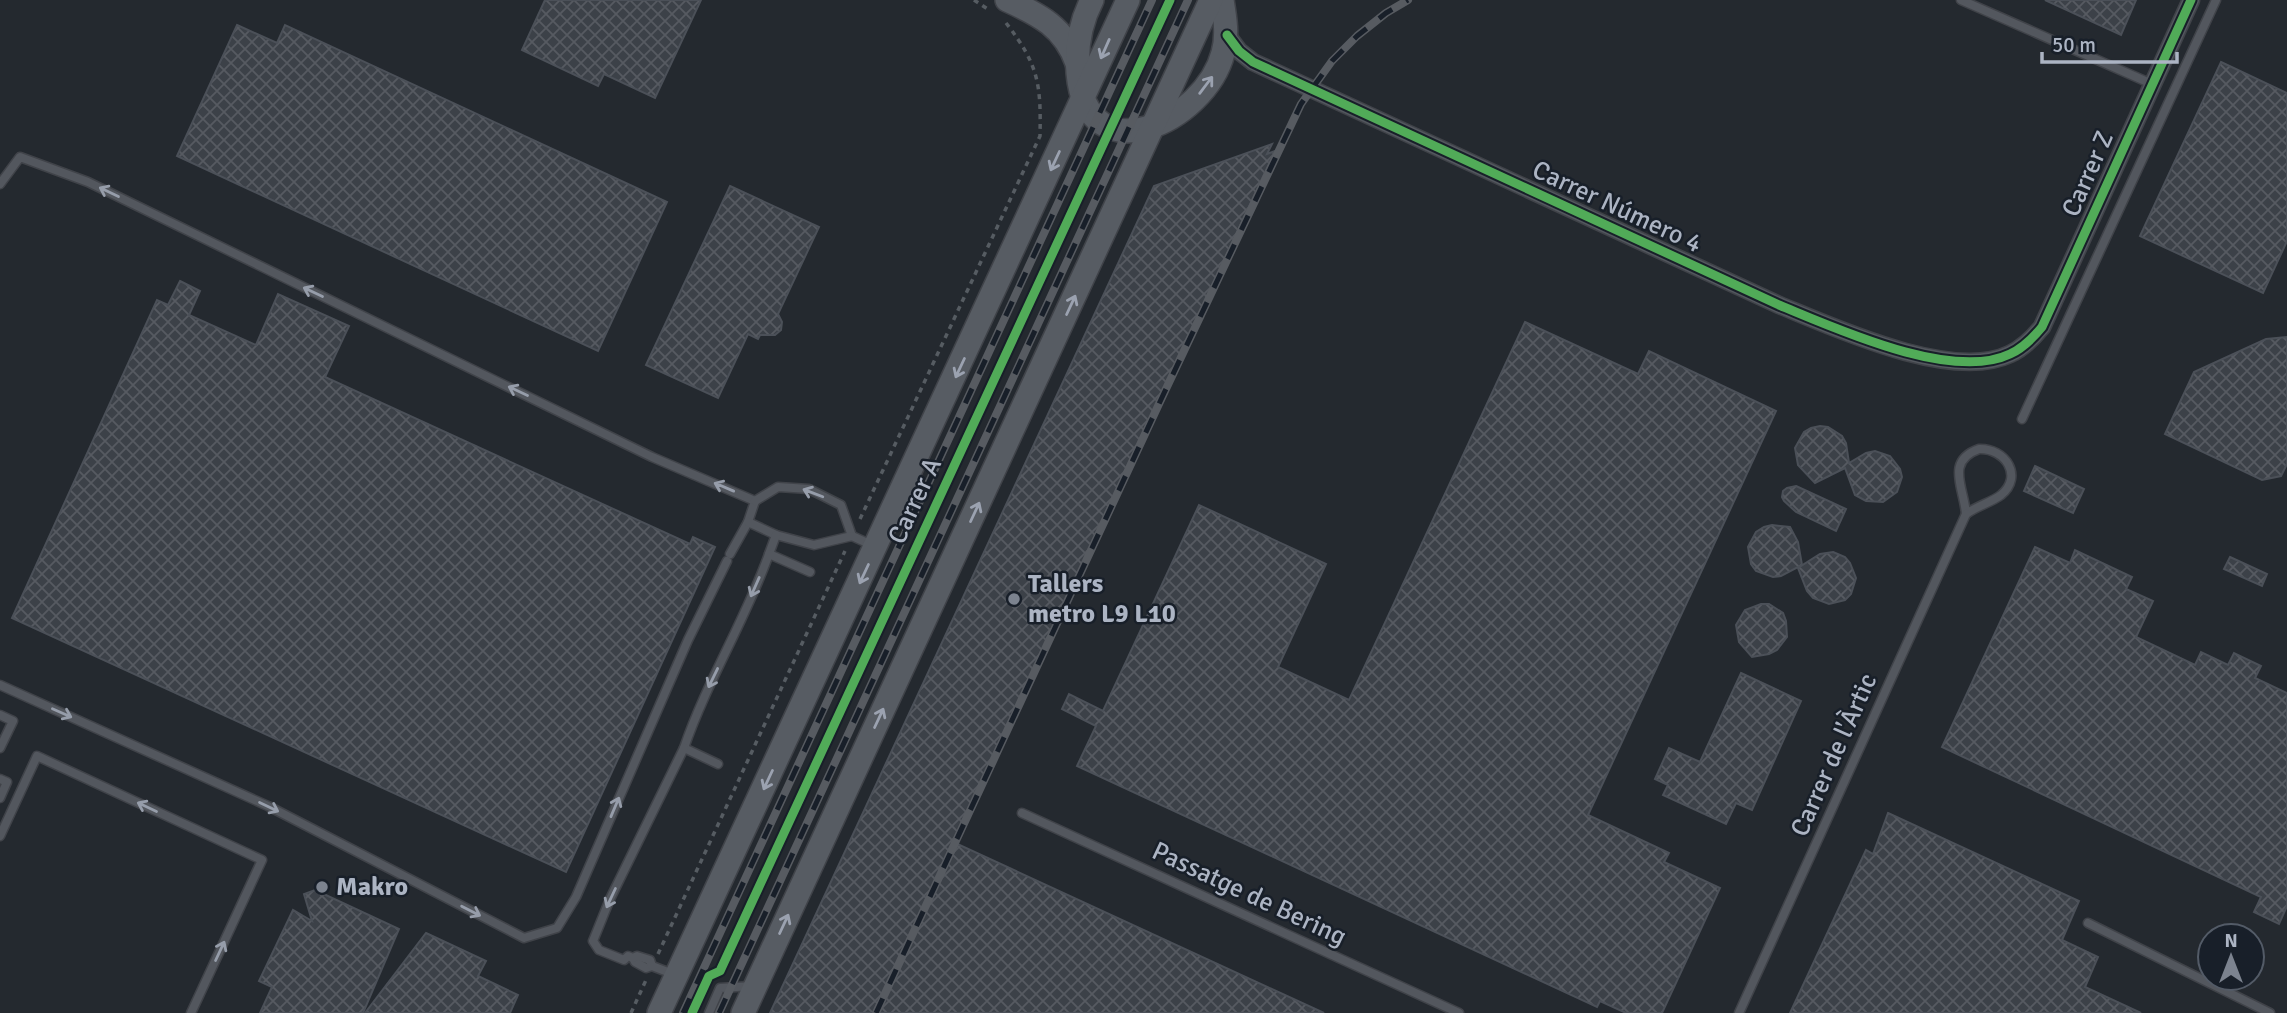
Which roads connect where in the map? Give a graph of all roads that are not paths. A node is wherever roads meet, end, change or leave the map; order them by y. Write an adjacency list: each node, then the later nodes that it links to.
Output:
1 (1007, 0): 10 (main road)
2 (1091, 0): 10 (main road)
3 (1128, 0): 12 (main road, Carrer A, one-way to 12)
4 (1211, 0): 13 (main road)
5 (1222, 0): 9 (main road)
6 (1961, 0): 11 (lane)
7 (2191, 0): 11 (street, Carrer Z)
8 (2216, 0): 16 (lane, Carrer Z)
9 (1227, 35): 13 (main road, one-way to 9); 15 (street, Carrer Número 4)
10 (1077, 63): 12 (main road)
11 (2152, 84): 15 (street, Carrer Z)
12 (1083, 99): 13 (main road); 22 (main road, Carrer A, one-way to 22)
13 (1154, 127): 37 (main road, one-way to 13)
14 (0, 184): 17 (lane, one-way to 14)
15 (2010, 355)
16 (2022, 419)
17 (755, 500): 19 (lane); 21 (lane, one-way to 17)
18 (1966, 514): 18 (lane); 43 (lane, Carrer de l'Àrtic)
19 (748, 522): 20 (lane); 25 (lane, one-way to 19)
20 (776, 535): 21 (lane); 23 (lane)
21 (852, 536): 22 (lane)
22 (877, 547): 36 (main road, Carrer A, one-way to 36)
23 (769, 554): 24 (lane); 29 (lane, one-way to 29)
24 (810, 572)
25 (0, 685)
26 (0, 715): 28 (lane)
27 (0, 724): 28 (lane)
28 (4, 736)
29 (684, 748): 30 (lane); 36 (lane, one-way to 36)
30 (718, 764)
31 (0, 779): 32 (lane)
32 (0, 798)
33 (1022, 813): 42 (lane, Passatge de Bering)
34 (0, 836): 38 (lane, one-way to 34)
35 (2088, 923): 44 (lane)
36 (677, 976): 39 (main road, Carrer A)
37 (755, 986): 40 (lane); 41 (main road)
38 (191, 1013)
39 (660, 1013)
40 (709, 1013)
41 (743, 1013)
42 (1459, 1013)
43 (1740, 1013)
44 (2270, 1013)

